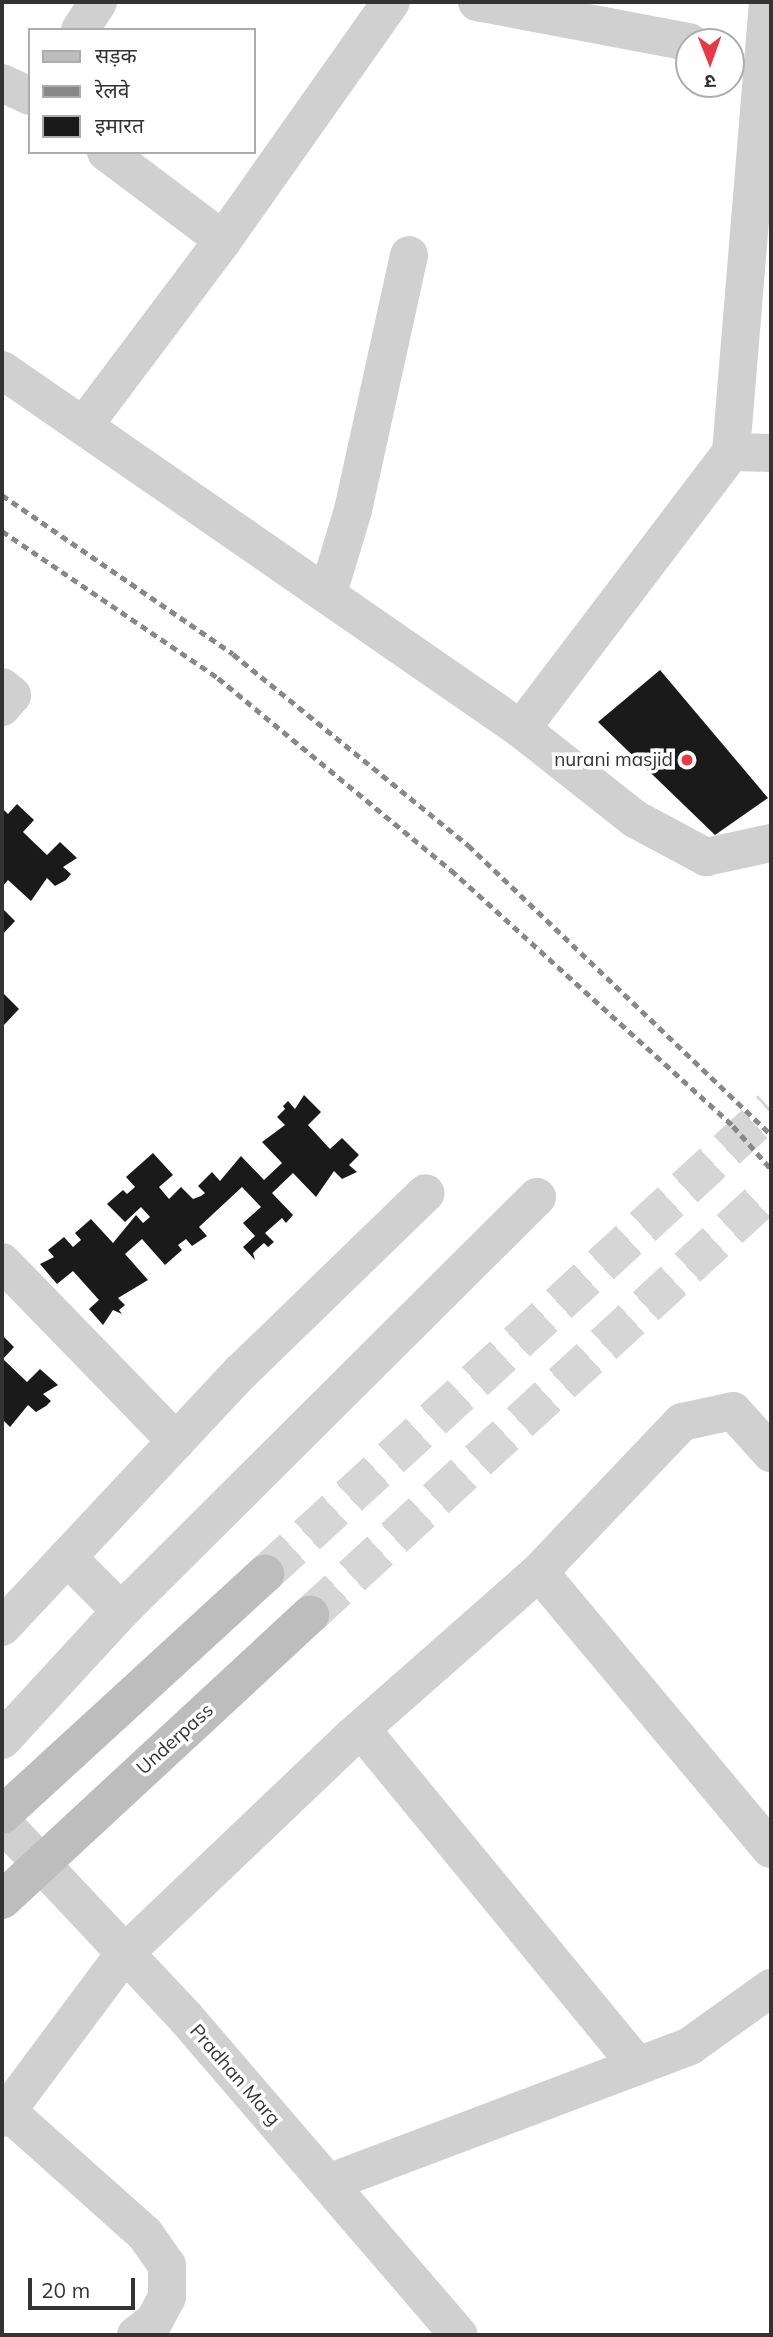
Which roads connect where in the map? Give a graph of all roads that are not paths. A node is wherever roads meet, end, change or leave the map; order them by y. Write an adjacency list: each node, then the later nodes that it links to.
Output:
1 (98, 2): 5 (street)
2 (391, 2): 11 (street)
3 (477, 2): 6 (street)
4 (768, 2): 7 (street)
5 (81, 28)
6 (675, 39)
7 (755, 55): 15 (street)
8 (2, 83): 9 (street)
9 (28, 95)
10 (109, 154): 11 (street)
11 (223, 240): 14 (street)
12 (409, 256): 17 (street)
13 (2, 370): 14 (street)
14 (85, 424): 17 (street)
15 (731, 452): 16 (street); 20 (street)
16 (771, 453)
17 (328, 593): 20 (street)
18 (2, 687): 19 (street)
19 (2, 706)
20 (521, 729): 21 (street)
21 (771, 843)
22 (426, 1193): 25 (street)
23 (537, 1197): 30 (street)
24 (2, 1262): 25 (street)
25 (176, 1441): 27 (street)
26 (771, 1453): 28 (street)
27 (67, 1557): 30 (street); 32 (street)
28 (539, 1573): 33 (street); 37 (street)
29 (265, 1574): 35 (main road)
30 (121, 1611): 34 (street)
31 (310, 1615): 38 (main road, Underpass)
32 (2, 1627)
33 (361, 1729): 40 (street); 42 (street)
34 (2, 1740)
35 (2, 1815)
36 (2, 1822): 38 (street, Pradhan Marg)
37 (771, 1849)
38 (39, 1864): 39 (main road, Underpass); 40 (street, Pradhan Marg)
39 (2, 1900)
40 (125, 1953): 43 (street); 44 (street, Pradhan Marg)
41 (771, 1988): 42 (street)
42 (638, 2066): 44 (street)
43 (5, 2115): 45 (street)
44 (328, 2183): 46 (street, Pradhan Marg)
45 (136, 2335)
46 (459, 2335)

